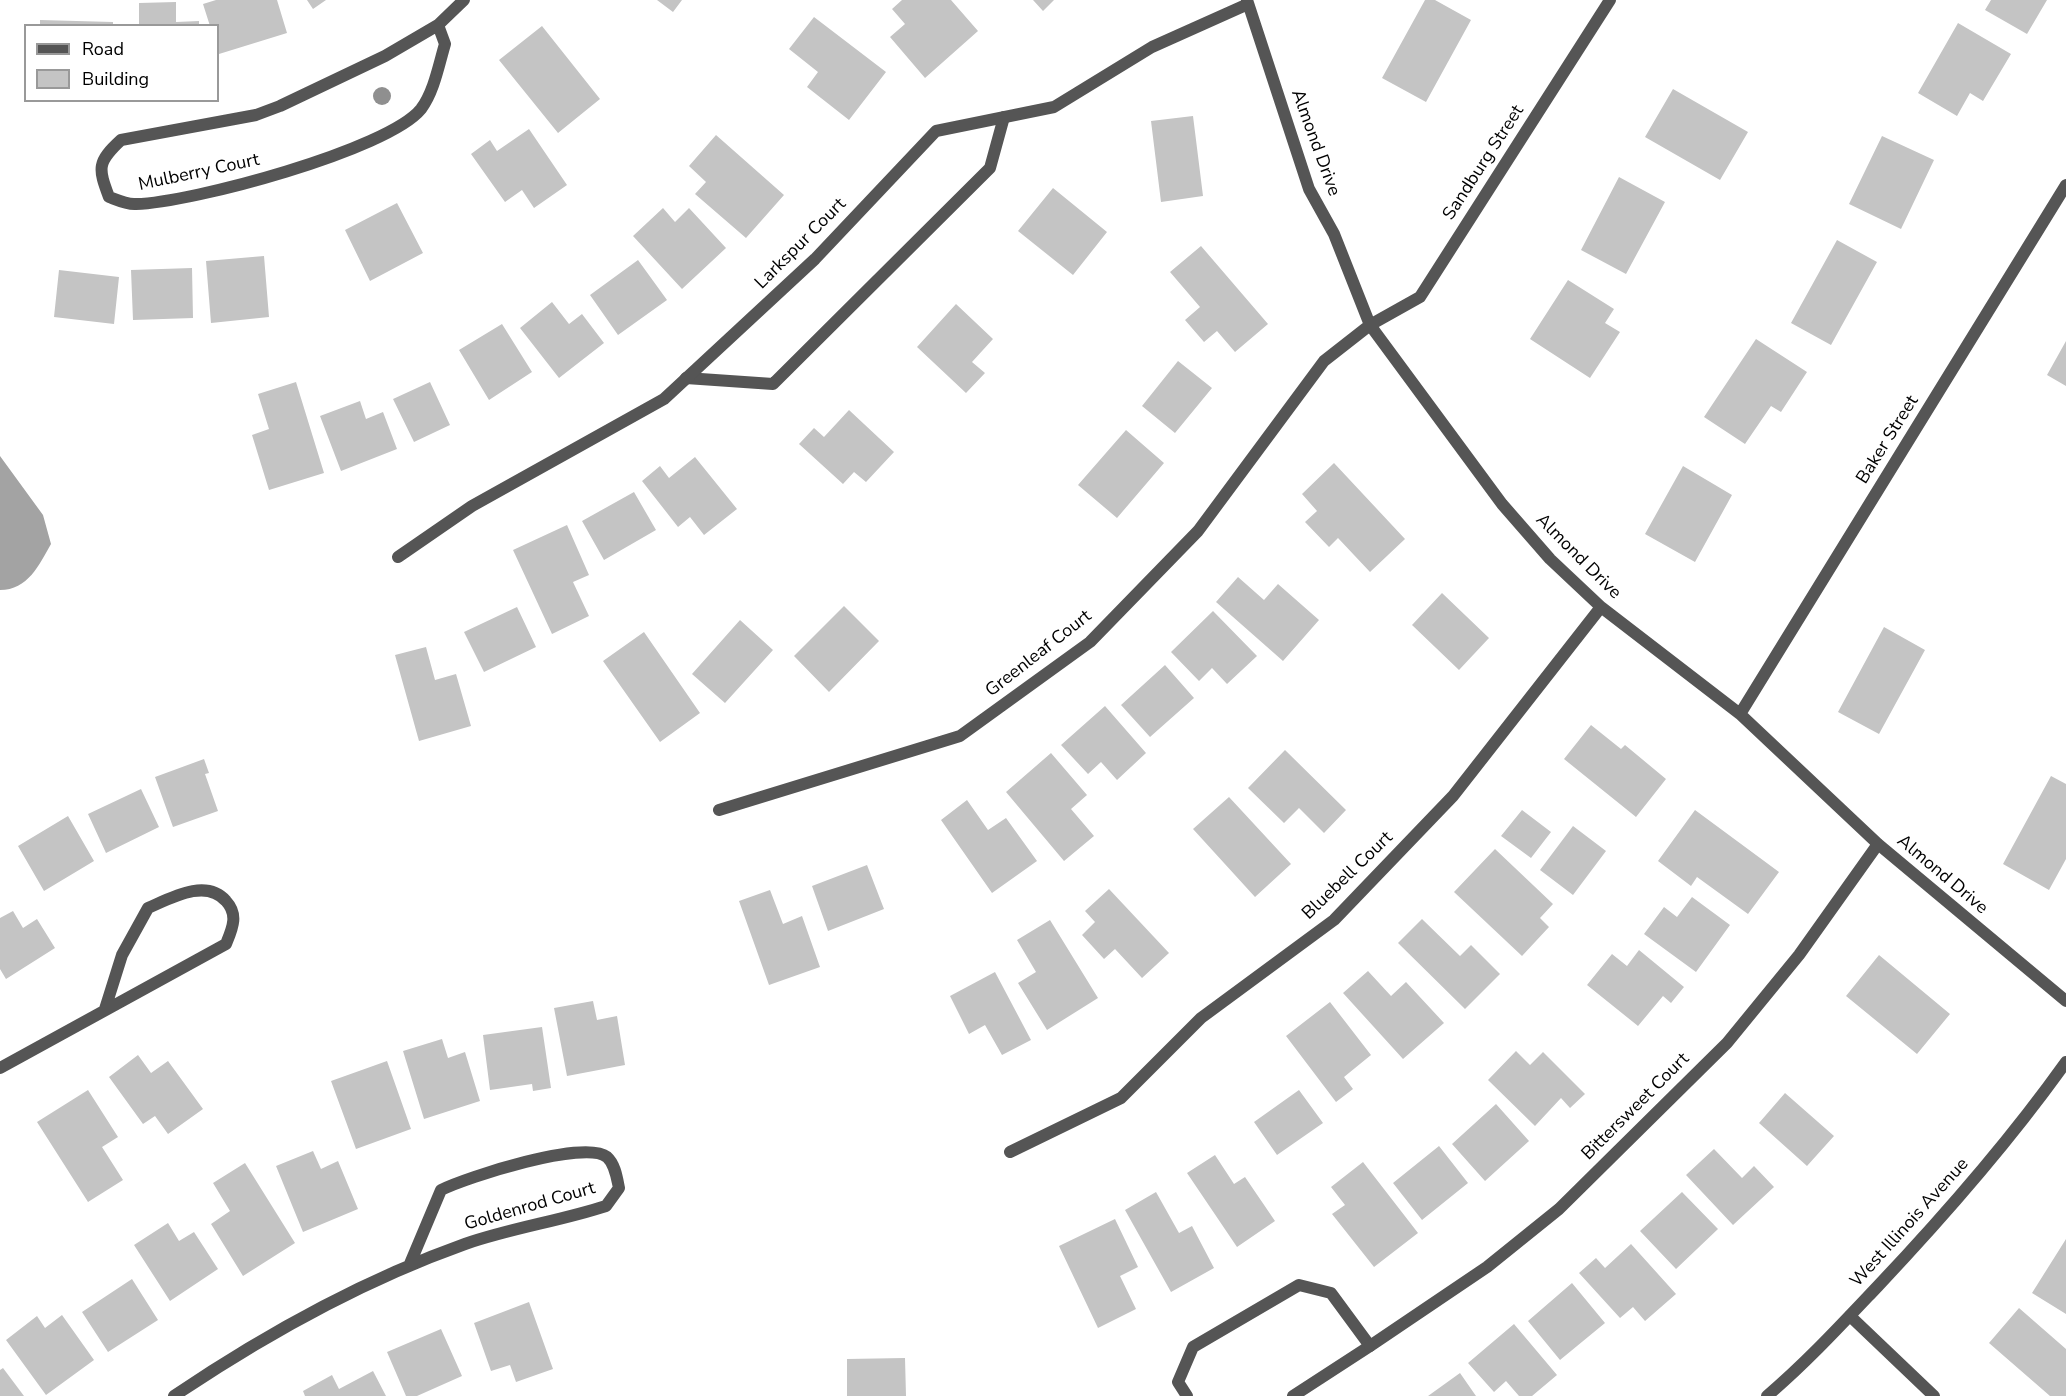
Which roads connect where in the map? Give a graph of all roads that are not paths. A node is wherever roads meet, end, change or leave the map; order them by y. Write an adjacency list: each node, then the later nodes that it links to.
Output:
1 (464, 0): 4 (street, Mulberry Court)
2 (1610, 0): 7 (street, Sandburg Street)
3 (1247, 2): 5 (street, Larkspur Court); 7 (street, Almond Drive)
4 (438, 25): 4 (street, Mulberry Court)
5 (1005, 117): 8 (street, Larkspur Court); 8 (street)
6 (2066, 185): 11 (street, Baker Street)
7 (1370, 325): 10 (street, Almond Drive); 12 (street, Greenleaf Court)
8 (686, 378): 9 (street, Larkspur Court)
9 (398, 557)
10 (1601, 608): 11 (street, Almond Drive); 18 (street, Bluebell Court)
11 (1740, 714): 13 (street, Almond Drive)
12 (719, 810)
13 (1878, 844): 14 (street, Almond Drive); 21 (street, Bittersweet Court)
14 (2066, 1001)
15 (105, 1009): 15 (street); 17 (street)
16 (2066, 1062): 20 (street, West Illinois Avenue)
17 (0, 1068)
18 (1010, 1152)
19 (409, 1266): 19 (street, Goldenrod Court); 22 (street, Goldenrod Court)
20 (1850, 1316): 25 (street, West Illinois Avenue); 26 (street)
21 (1370, 1346): 23 (street); 24 (street, Bittersweet Court)
22 (174, 1396)
23 (1187, 1396)
24 (1293, 1396)
25 (1767, 1396)
26 (1934, 1396)

